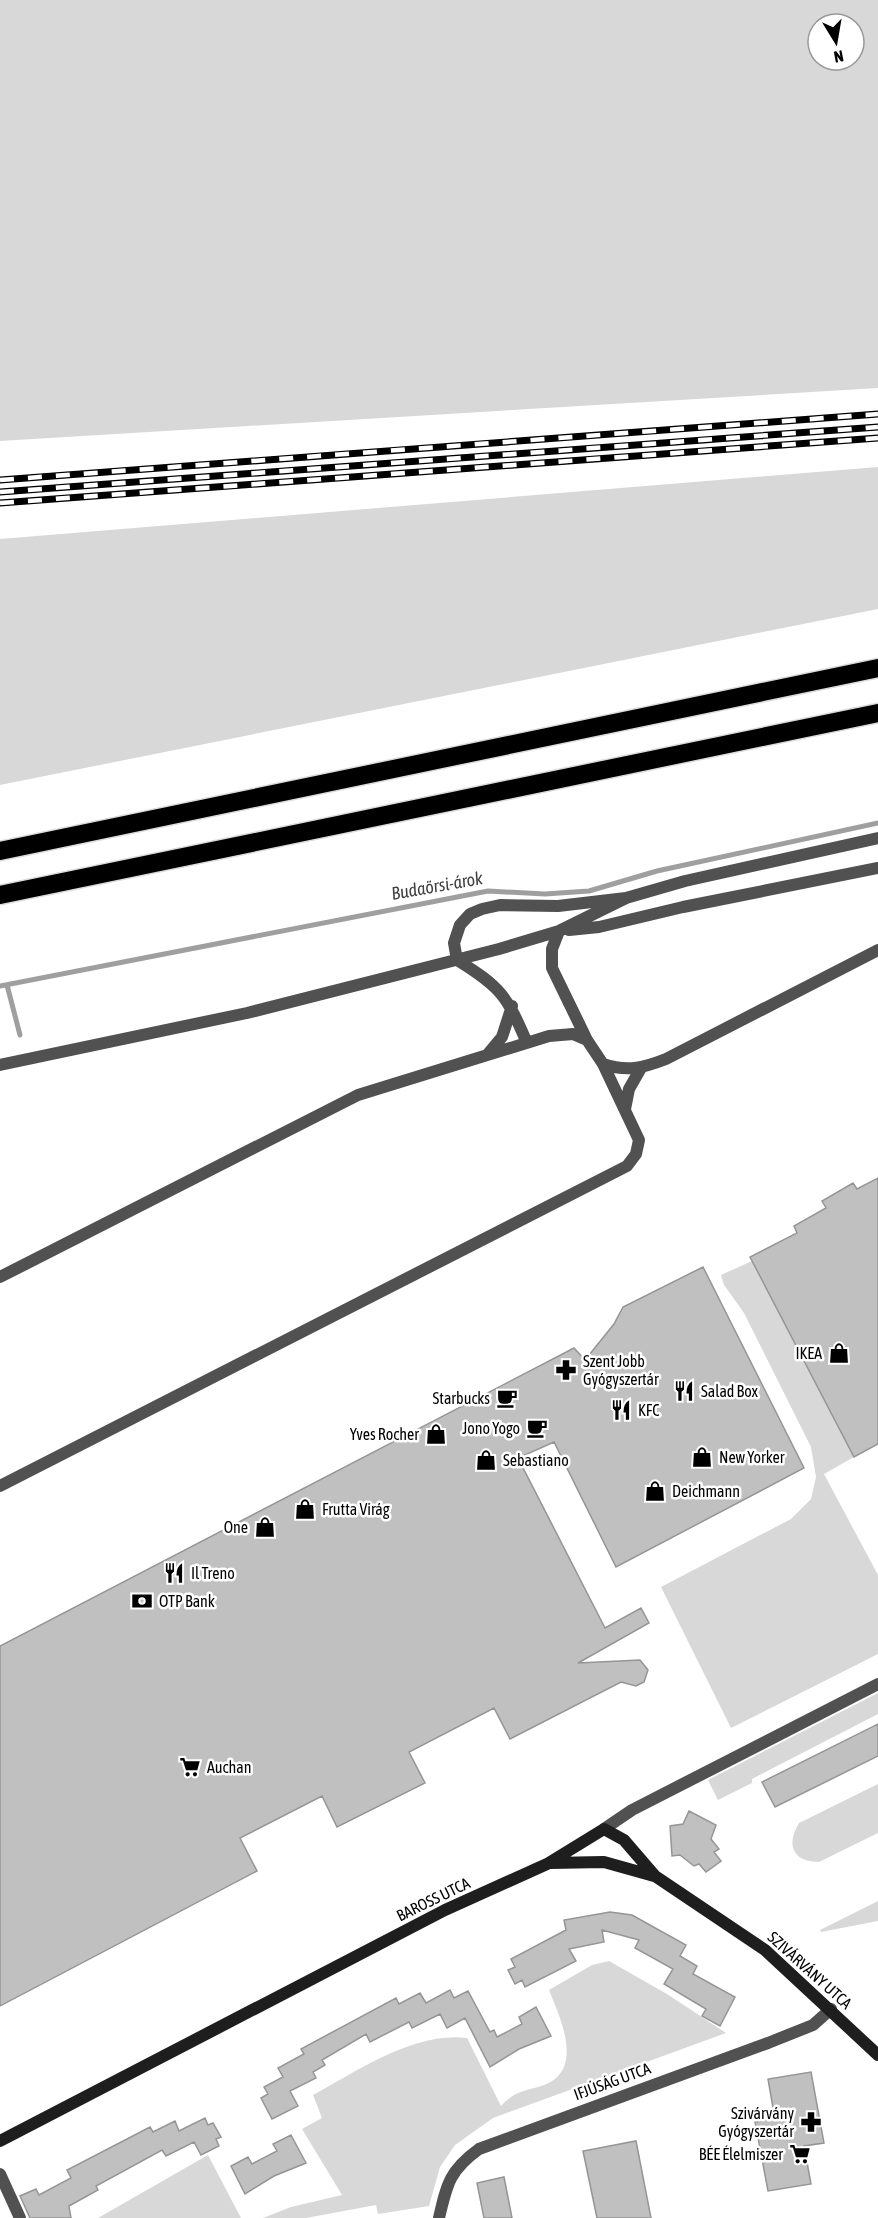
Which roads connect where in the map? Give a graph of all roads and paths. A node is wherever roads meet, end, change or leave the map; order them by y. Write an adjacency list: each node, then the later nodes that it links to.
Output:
1 (878, 668): 4 (highway)
2 (878, 713): 6 (highway)
3 (878, 838): 7 (street)
4 (0, 851)
5 (878, 868): 8 (street)
6 (0, 895)
7 (626, 898): 8 (street); 10 (street)
8 (559, 931): 10 (street); 12 (street)
9 (878, 950): 17 (street)
10 (457, 960): 11 (street); 16 (street)
11 (512, 1006): 13 (street); 14 (street)
12 (587, 1040): 13 (street); 15 (street)
13 (527, 1043): 14 (street)
14 (487, 1055): 19 (street)
15 (603, 1064): 17 (street); 18 (street)
16 (0, 1065)
17 (642, 1068): 18 (street)
18 (625, 1109): 20 (street)
19 (0, 1277)
20 (0, 1486)
21 (878, 1684): 22 (street, BAROSS UTCA)
22 (604, 1829): 23 (street, BAROSS UTCA); 24 (street, SZIVÁRVÁNY UTCA)
23 (547, 1864): 24 (street, SZIVÁRVÁNY UTCA); 27 (street, BAROSS UTCA)
24 (655, 1876): 25 (street, SZIVÁRVÁNY UTCA)
25 (831, 2009): 26 (street, SZIVÁRVÁNY UTCA); 30 (street, IFJÚSÁG UTCA)
26 (878, 2055)
27 (0, 2141)
28 (0, 2174): 29 (street)
29 (20, 2218)
30 (439, 2218)

